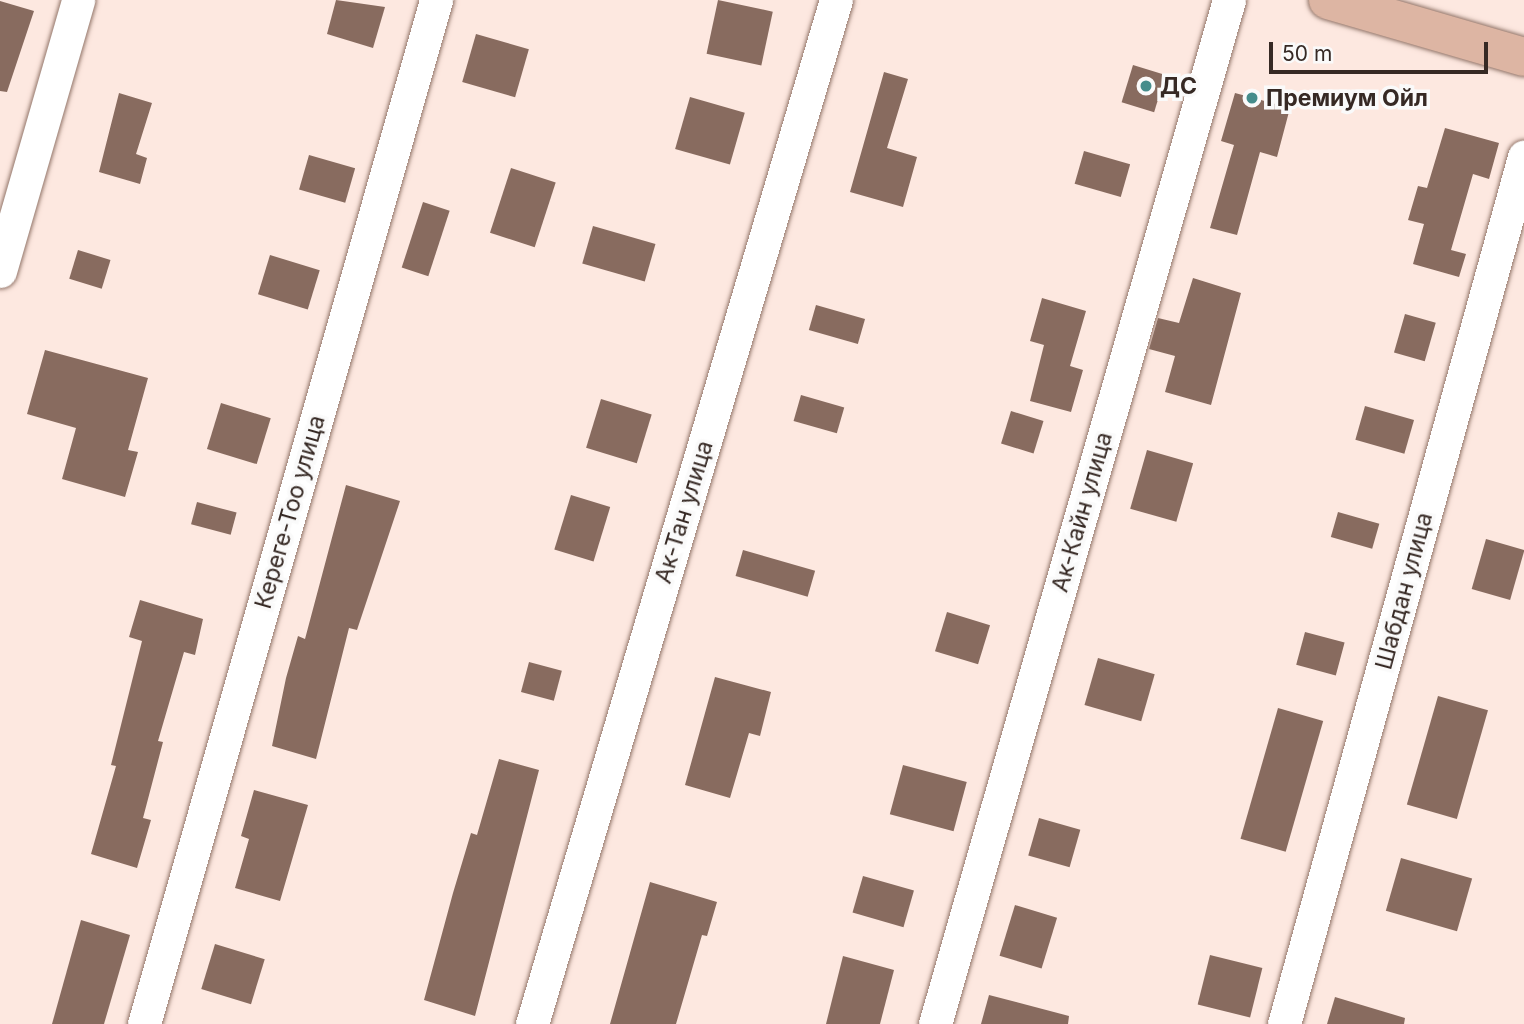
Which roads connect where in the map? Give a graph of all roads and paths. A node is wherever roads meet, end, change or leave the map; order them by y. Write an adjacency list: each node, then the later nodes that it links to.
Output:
1 (78, 0): 8 (street)
2 (436, 0): 9 (street, Кереге-Тоо улица)
3 (836, 0): 10 (street, Ак-Тан улица)
4 (1229, 0): 11 (street, Ак-Кайн улица)
5 (1328, 0): 6 (main road)
6 (1524, 57)
7 (1524, 157): 12 (street, Шабдан улица)
8 (0, 271)
9 (144, 1024)
10 (532, 1024)
11 (935, 1024)
12 (1284, 1024)

